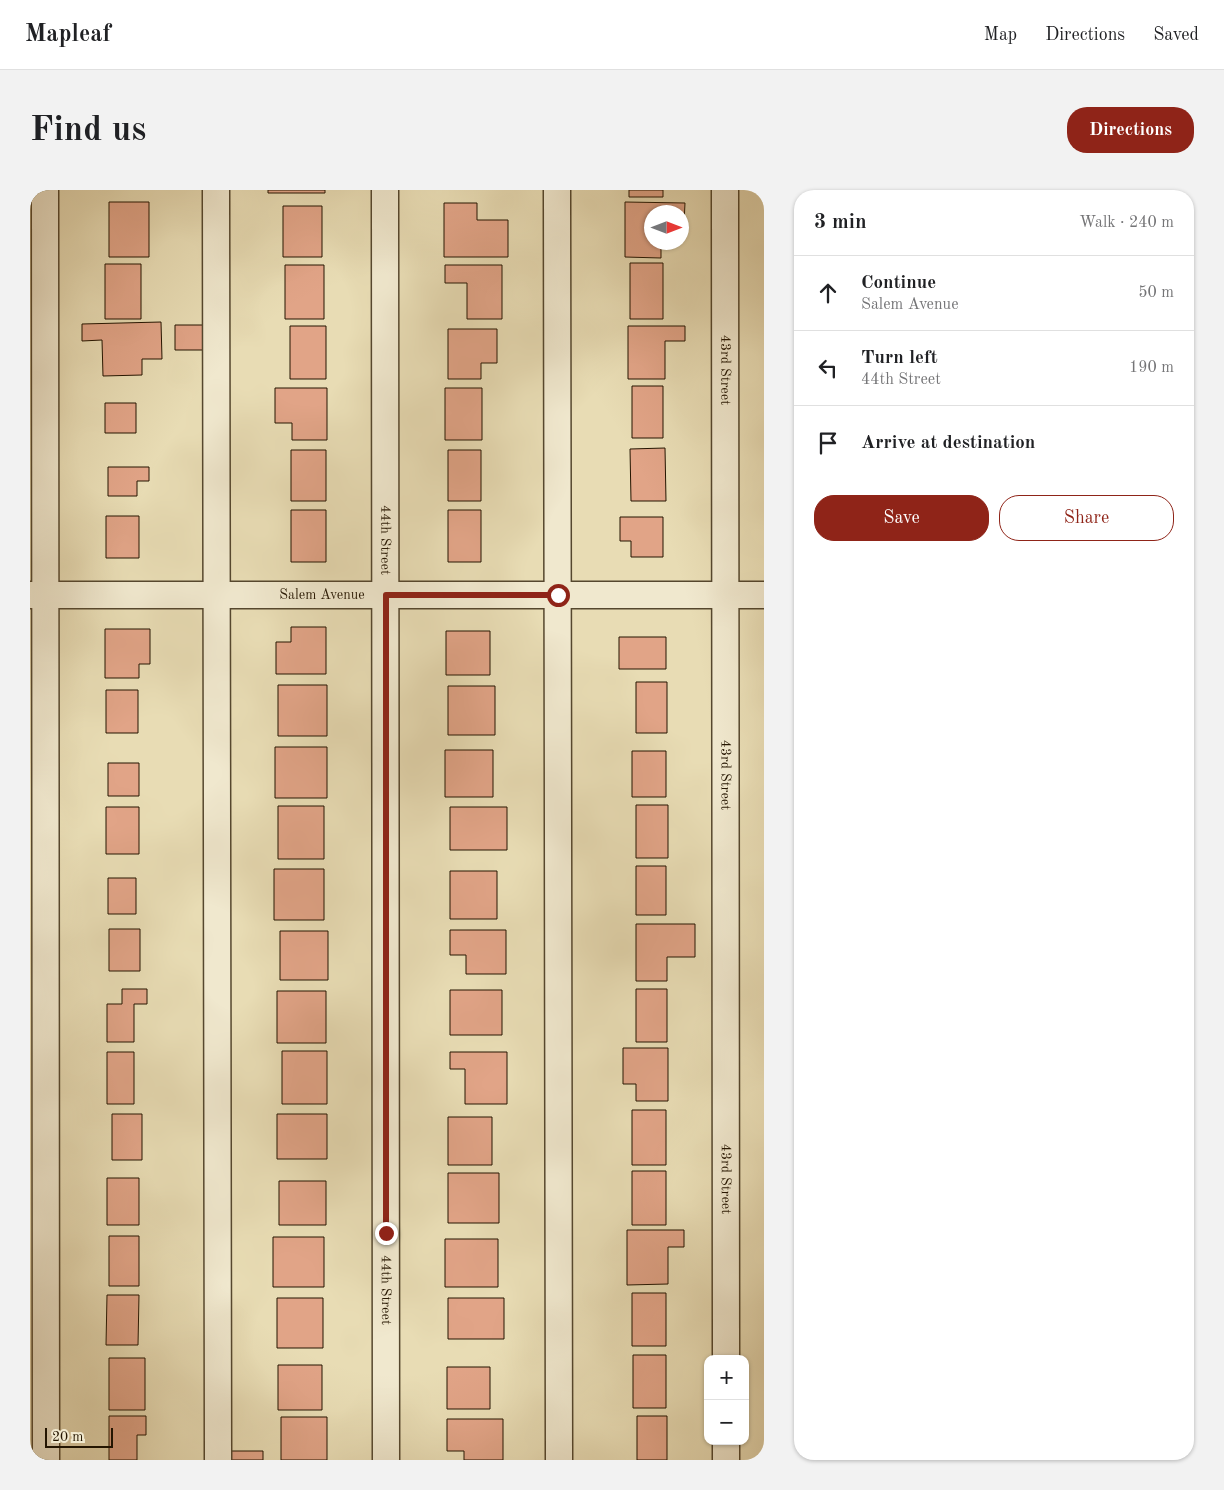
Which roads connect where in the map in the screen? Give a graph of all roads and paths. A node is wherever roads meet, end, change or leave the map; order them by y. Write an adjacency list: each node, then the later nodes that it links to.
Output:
1 (46, 190): 6 (street)
2 (216, 190): 7 (street)
3 (385, 190): 8 (street, 44th Street)
4 (557, 190): 9 (street)
5 (725, 190): 10 (street, 43rd Street)
6 (38, 595): 7 (street, Salem Avenue); 14 (street)
7 (216, 595): 8 (street, Salem Avenue); 15 (street)
8 (386, 595): 9 (street, Salem Avenue); 16 (street, 44th Street)
9 (558, 595): 10 (street, Salem Avenue); 17 (street)
10 (726, 595): 11 (street, Salem Avenue); 12 (street, 43rd Street)
11 (764, 595)
12 (726, 1355)
13 (726, 1445): 18 (street)
14 (46, 1460)
15 (218, 1460)
16 (386, 1460)
17 (559, 1460)
18 (726, 1460)

